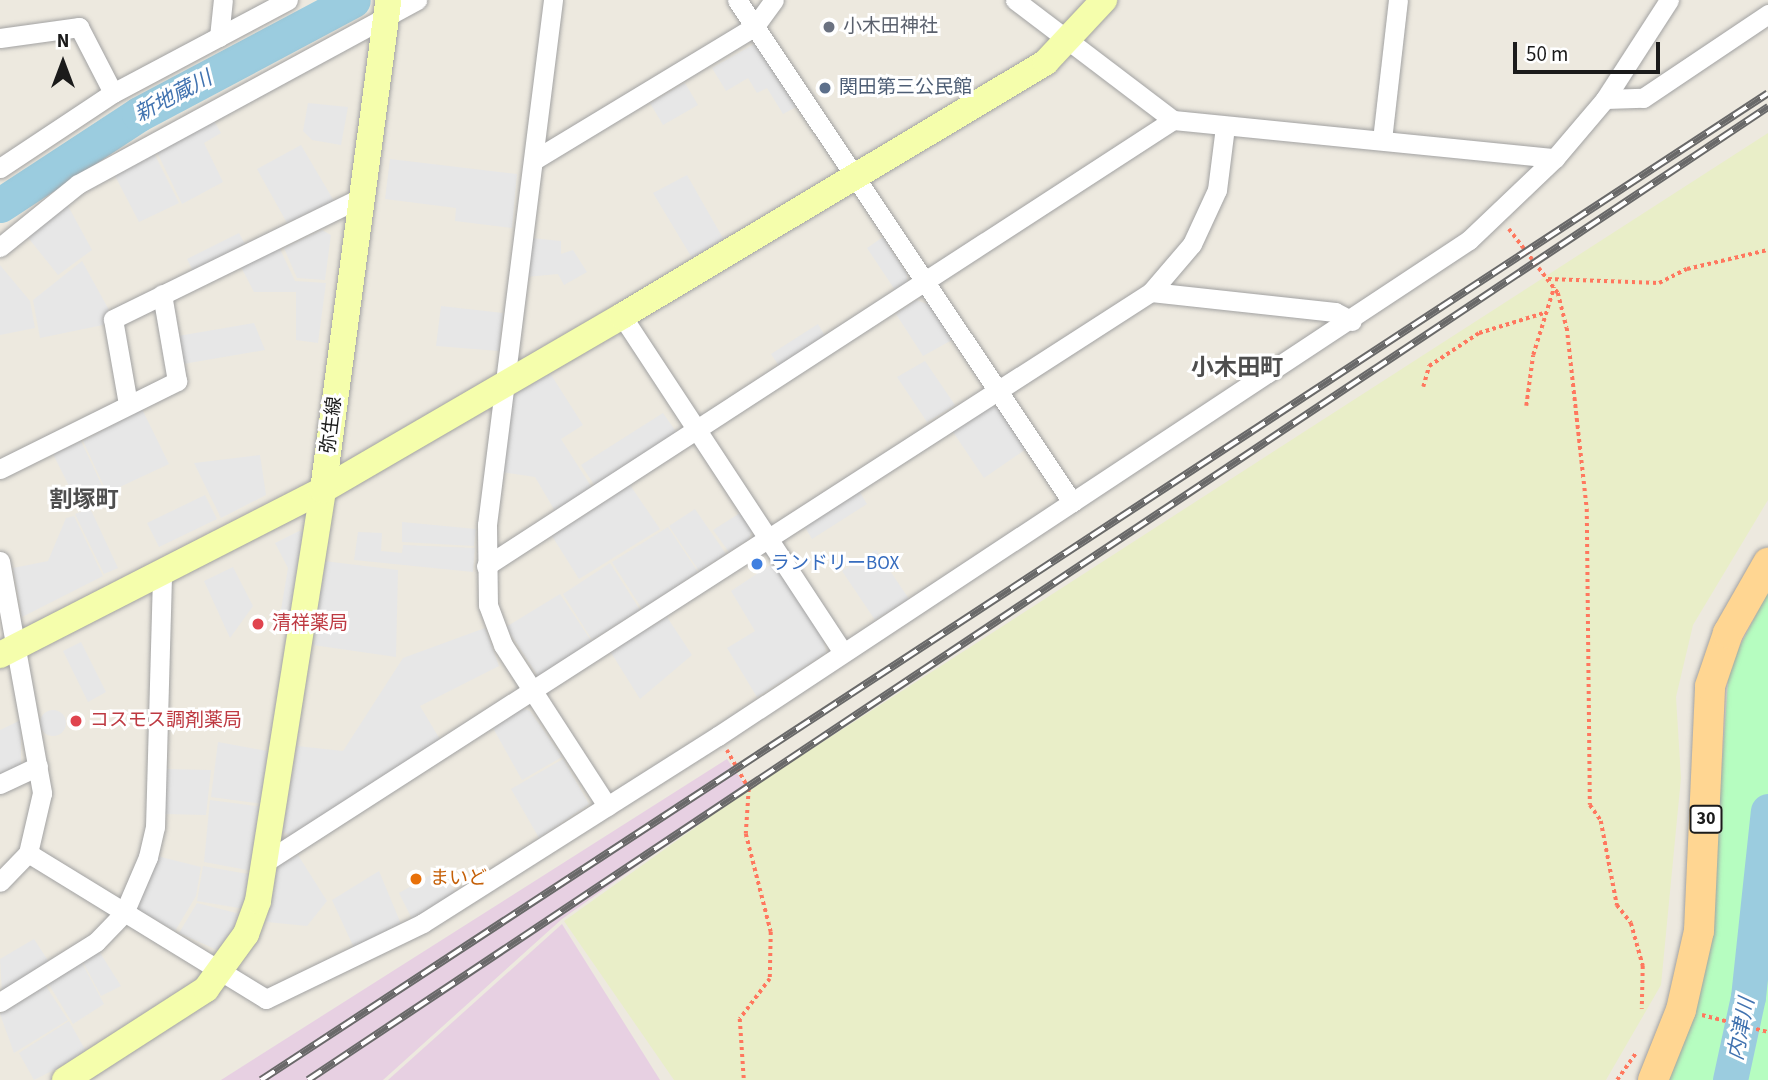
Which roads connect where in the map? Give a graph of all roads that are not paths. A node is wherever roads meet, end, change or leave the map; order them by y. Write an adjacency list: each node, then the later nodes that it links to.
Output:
1 (223, 0): 14 (street)
2 (288, 0): 14 (street)
3 (417, 0): 11 (street)
4 (553, 0): 23 (street)
5 (737, 0): 13 (street)
6 (774, 0): 13 (street)
7 (1015, 0): 16 (street)
8 (1104, 0): 16 (street)
9 (1398, 0): 21 (street)
10 (1669, 0): 18 (street)
11 (387, 7): 26 (street, 弥生線); 27 (street)
12 (1768, 14): 18 (street)
13 (755, 26): 23 (street); 25 (street)
14 (219, 37): 17 (street)
15 (0, 38): 17 (street)
16 (1070, 42): 19 (street); 25 (street)
17 (113, 93): 24 (street)
18 (1605, 99): 22 (street)
19 (1173, 120): 20 (street); 28 (street)
20 (1225, 127): 21 (street); 29 (street)
21 (1382, 140): 22 (street)
22 (1555, 158): 32 (street)
23 (534, 160): 33 (street)
24 (0, 168)
25 (857, 176): 28 (street); 31 (street)
26 (360, 198): 30 (street); 38 (street, 弥生線)
27 (0, 247)
28 (926, 282): 34 (street); 36 (street)
29 (1151, 292): 32 (street); 34 (street)
30 (162, 294): 35 (street); 35 (street)
31 (622, 316): 33 (street); 36 (street)
32 (1352, 321): 39 (street)
33 (504, 386): 38 (street); 43 (street)
34 (996, 390): 39 (street); 40 (street)
35 (128, 404): 37 (street)
36 (696, 431): 40 (street); 43 (street)
37 (0, 469)
38 (323, 490): 44 (street); 52 (street, 弥生線)
39 (1072, 502): 46 (street)
40 (768, 537): 46 (street); 47 (street)
41 (0, 561): 45 (street)
42 (1768, 563): 58 (main road, 30)
43 (486, 566): 47 (street)
44 (162, 573): 45 (street); 54 (street)
45 (8, 650): 48 (street)
46 (843, 652): 50 (street)
47 (531, 690): 50 (street); 52 (street)
48 (38, 765): 49 (street); 51 (street)
49 (0, 784)
50 (607, 806): 55 (street)
51 (28, 853): 53 (street); 54 (street)
52 (267, 861): 55 (street, 弥生線)
53 (0, 882)
54 (124, 913): 55 (street); 56 (street)
55 (220, 973): 57 (street, 弥生線)
56 (0, 1002)
57 (65, 1080)
58 (1653, 1080)

